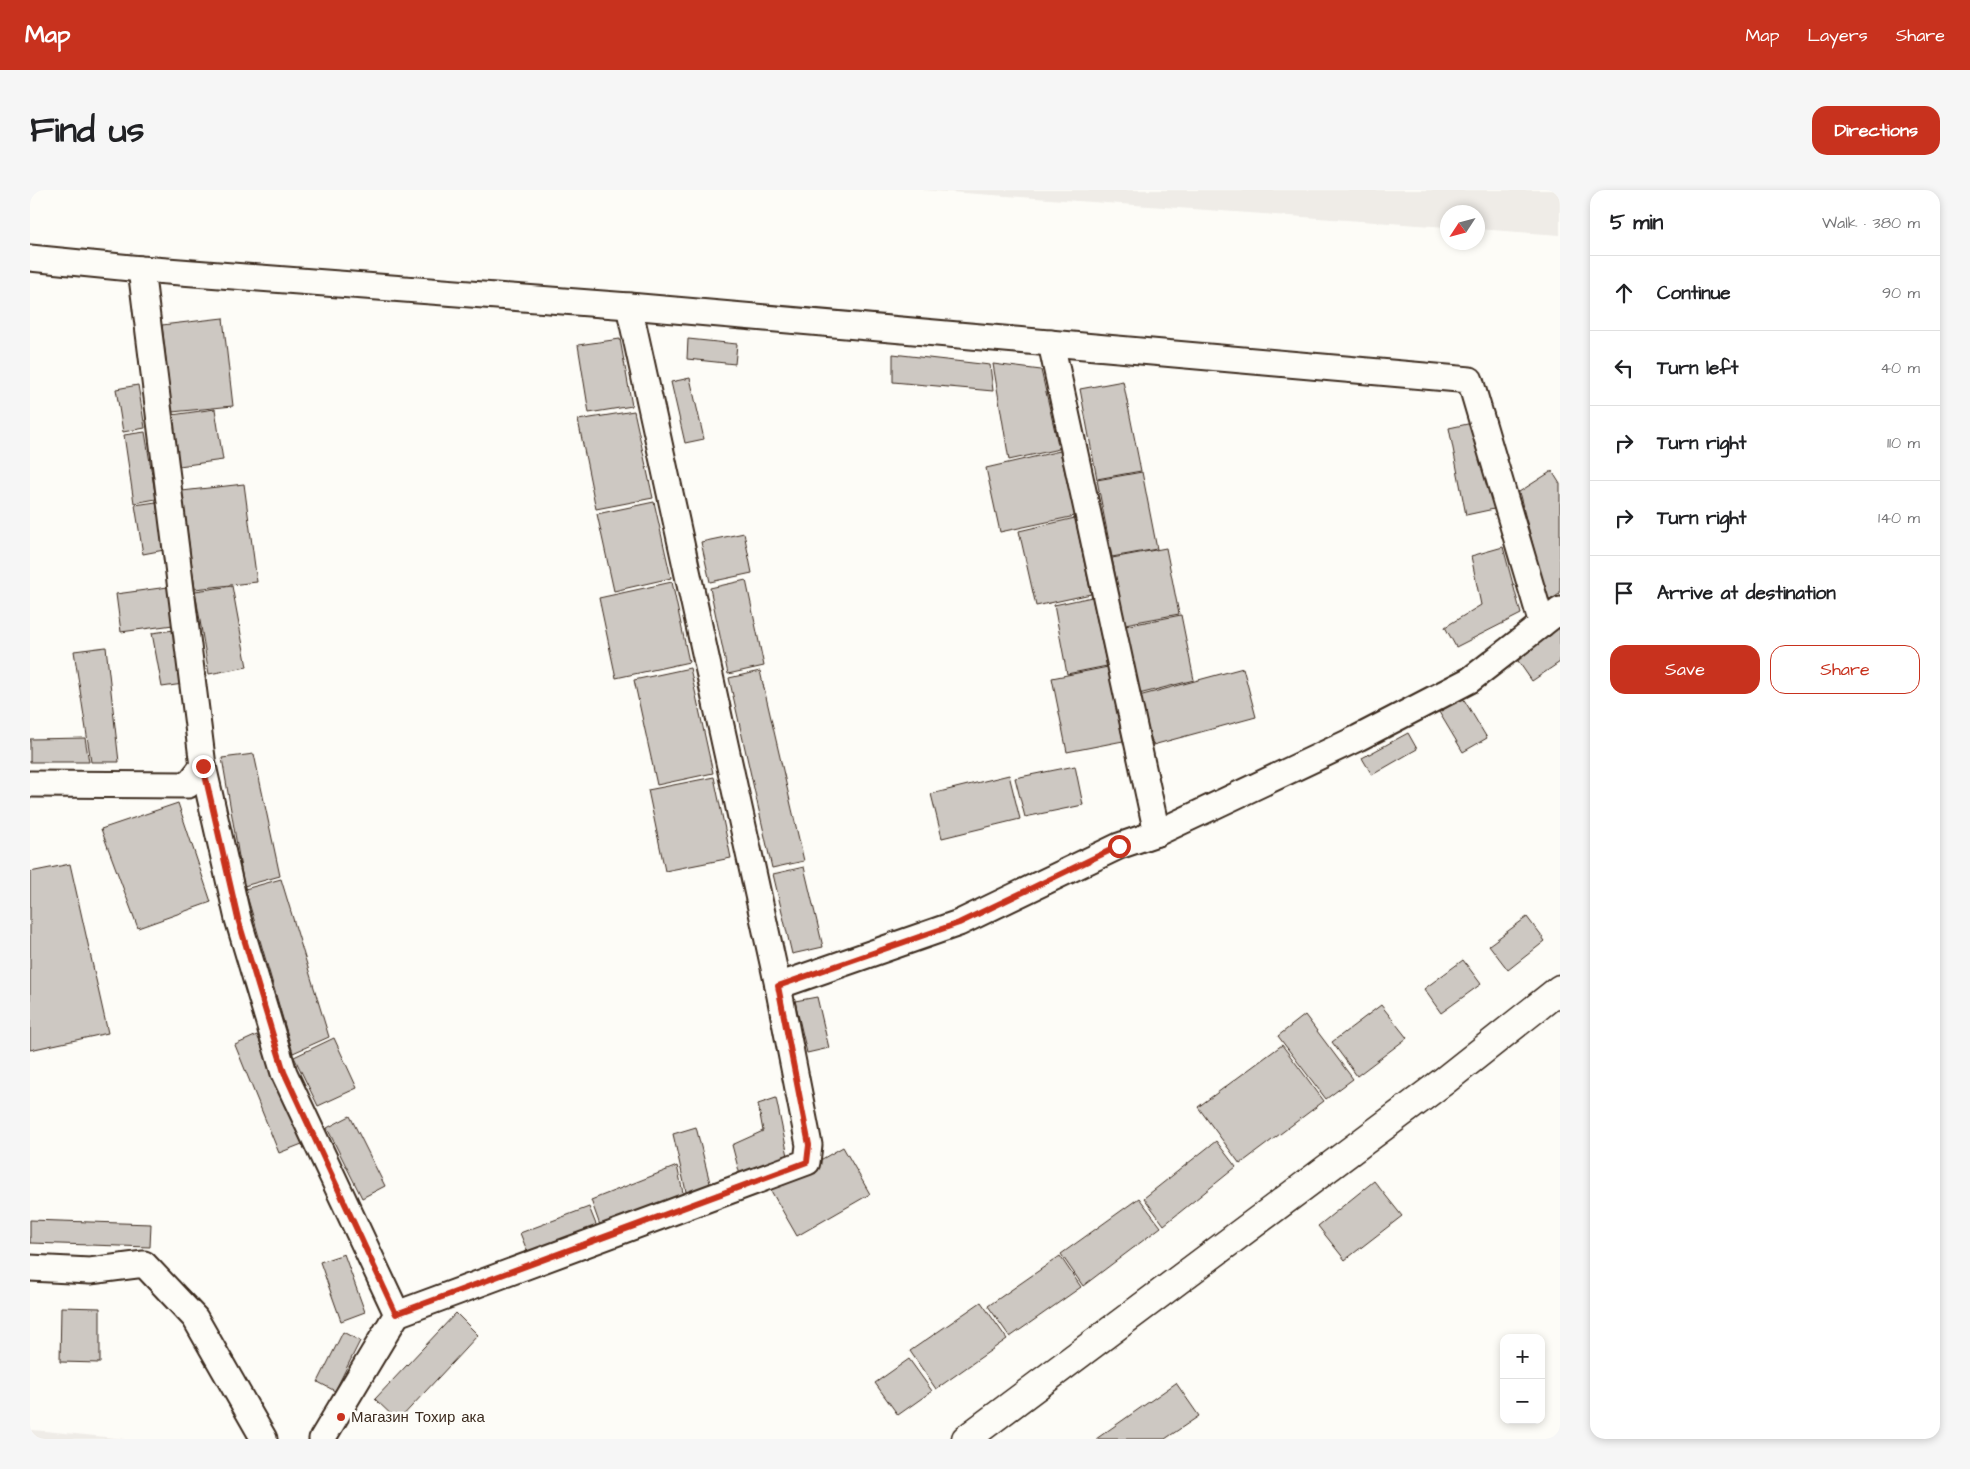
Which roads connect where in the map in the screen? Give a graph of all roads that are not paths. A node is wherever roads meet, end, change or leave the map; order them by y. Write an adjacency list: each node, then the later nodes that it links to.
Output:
1 (30, 258): 2 (street)
2 (141, 269): 3 (street); 6 (street)
3 (629, 306): 4 (street); 9 (street)
4 (1051, 343): 5 (street); 8 (street)
5 (1551, 617): 8 (street)
6 (203, 766): 7 (street); 12 (street)
7 (30, 784)
8 (1157, 833): 9 (street)
9 (778, 986): 12 (street)
10 (1560, 989): 15 (main road)
11 (30, 1268): 13 (street)
12 (396, 1314): 14 (street)
13 (264, 1439)
14 (322, 1439)
15 (966, 1439)

